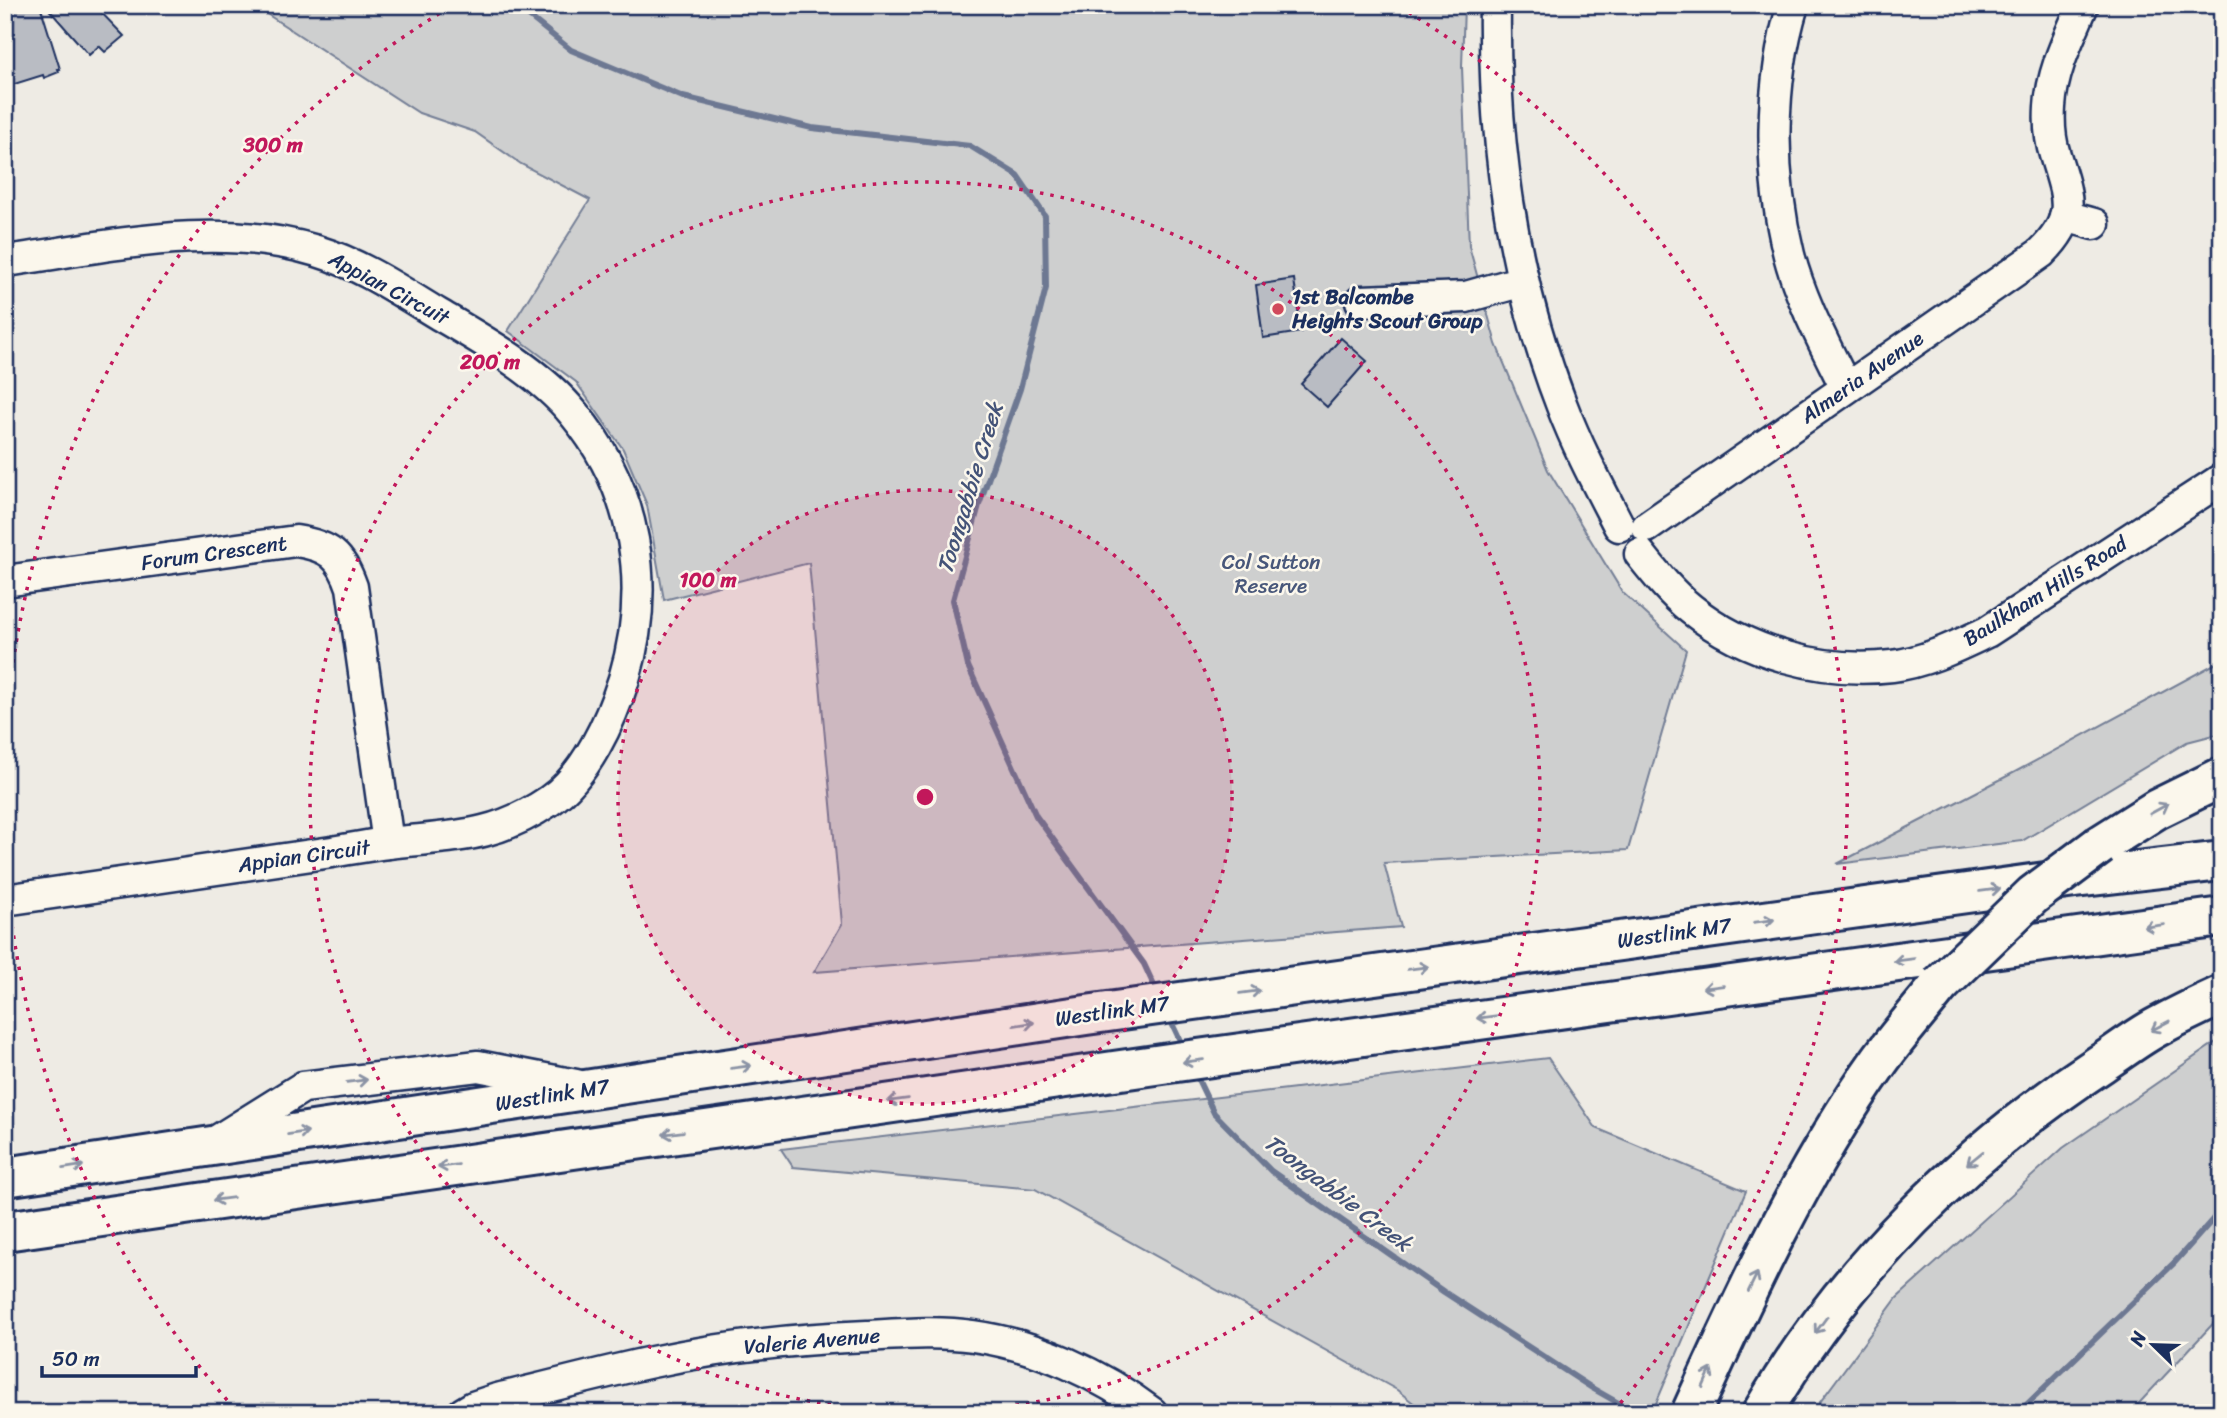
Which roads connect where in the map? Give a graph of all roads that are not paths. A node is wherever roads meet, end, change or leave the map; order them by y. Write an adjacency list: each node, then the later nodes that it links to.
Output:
1 (1495, 5): 7 (street, Baulkham Hills Road)
2 (1793, 5): 9 (street)
3 (2082, 5): 4 (street)
4 (2065, 216): 5 (street); 9 (street, Almeria Avenue)
5 (2094, 224)
6 (5, 261): 14 (street, Appian Circuit)
7 (1522, 281): 8 (street); 11 (street, Baulkham Hills Road)
8 (1361, 301)
9 (1846, 388): 11 (street, Almeria Avenue)
10 (2222, 479): 11 (street, Baulkham Hills Road)
11 (1635, 536)
12 (5, 581): 14 (street, Forum Crescent)
13 (2222, 777): 24 (highway, one-way to 13, bridge)
14 (388, 843): 16 (street, Appian Circuit)
15 (2222, 861): 19 (highway, Westlink M7, one-way to 15)
16 (5, 900)
17 (2222, 917): 20 (highway, one-way to 20)
18 (2222, 995): 21 (highway, one-way to 21)
19 (5, 1177)
20 (5, 1231)
21 (1770, 1399)
22 (463, 1413): 23 (street, Valerie Avenue)
23 (1152, 1413)
24 (1691, 1413)

